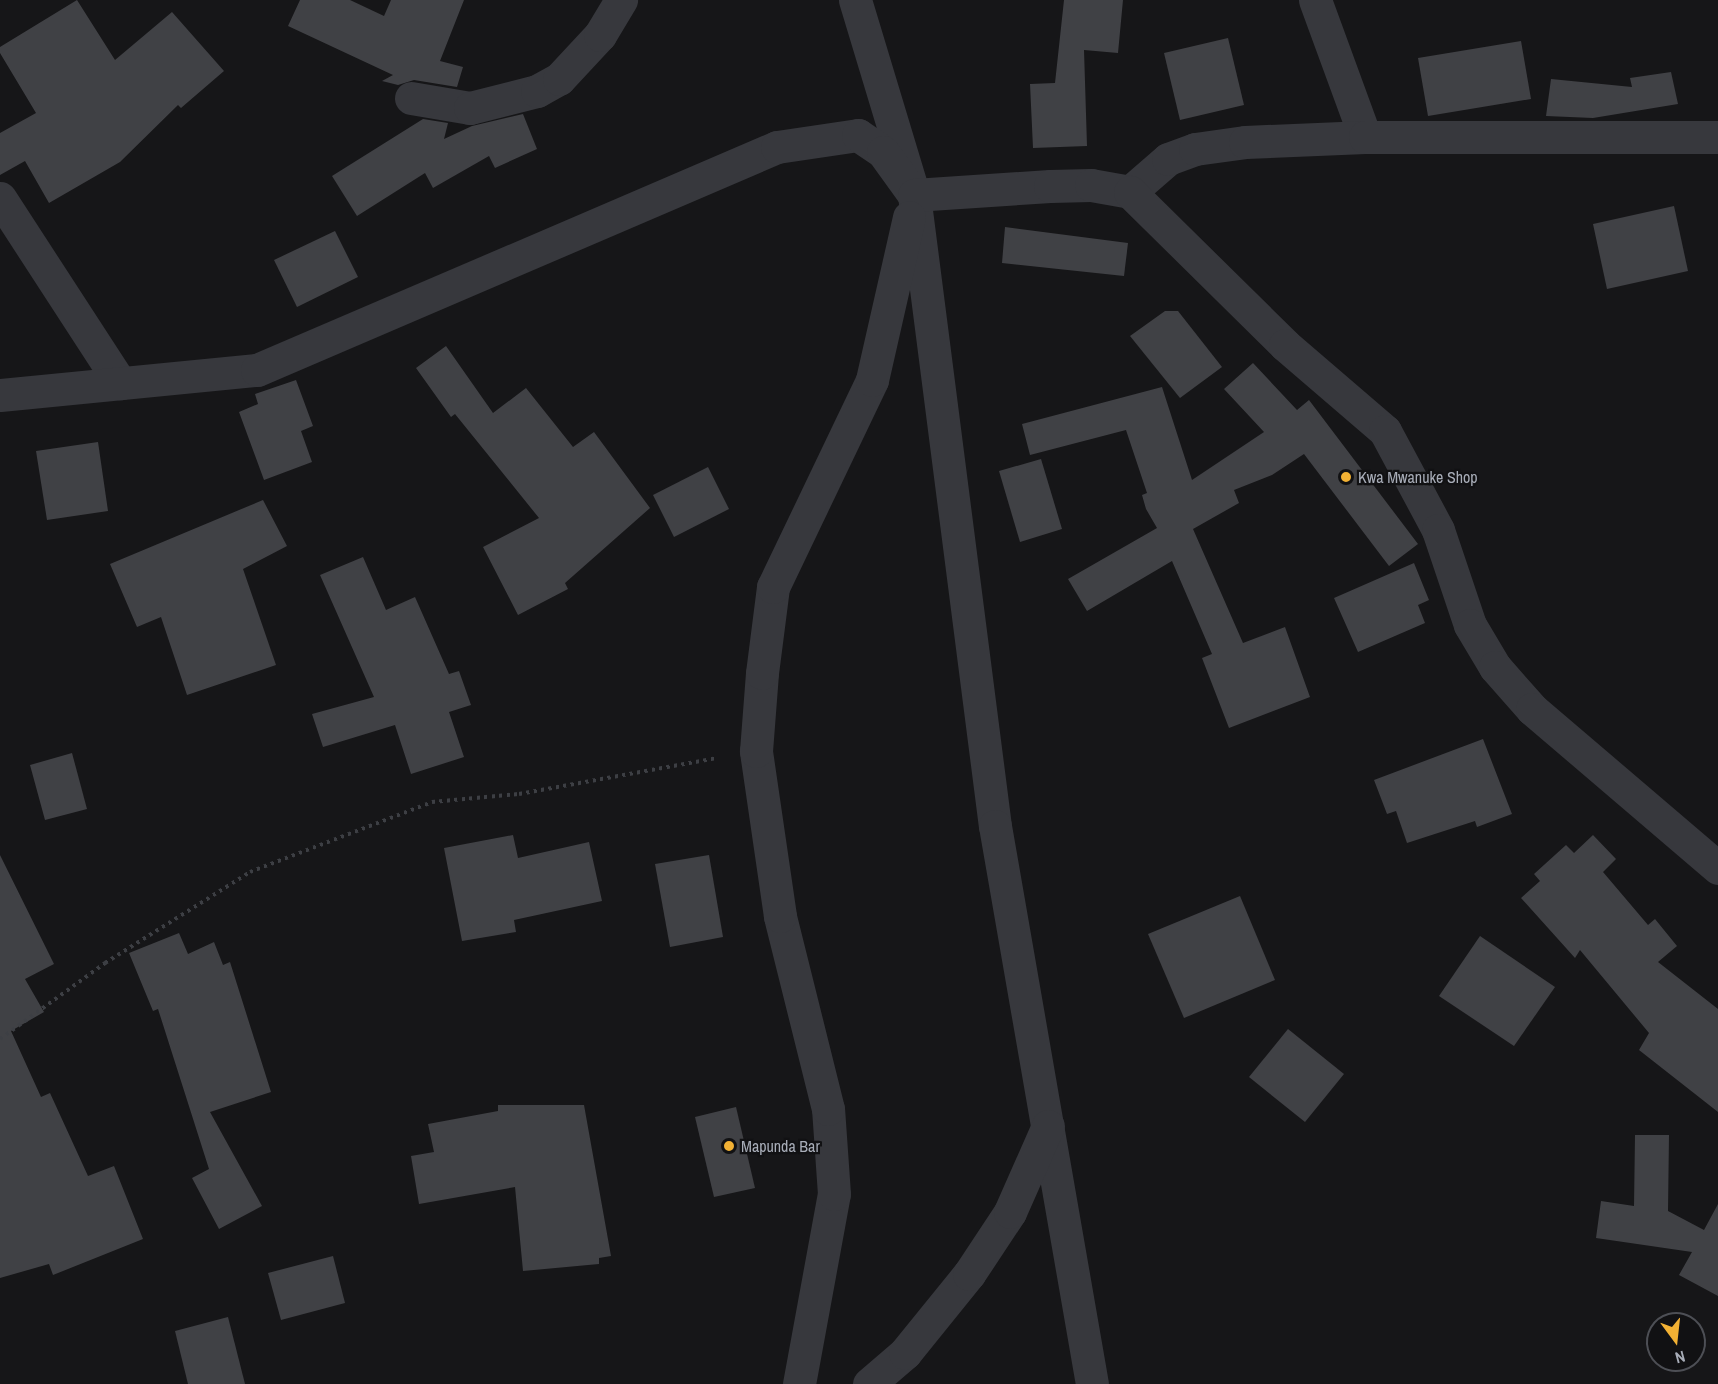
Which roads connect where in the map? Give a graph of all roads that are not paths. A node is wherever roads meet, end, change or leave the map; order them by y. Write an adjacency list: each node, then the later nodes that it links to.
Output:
1 (621, 0): 4 (street)
2 (855, 0): 8 (street)
3 (1315, 0): 5 (street)
4 (411, 98)
5 (1365, 137): 6 (street); 7 (street)
6 (1718, 137)
7 (1130, 192): 8 (street); 12 (street)
8 (914, 195): 10 (street); 13 (street); 14 (street)
9 (0, 198): 10 (street)
10 (120, 383): 11 (street)
11 (0, 395)
12 (1718, 868)
13 (1048, 1126): 15 (street); 16 (street)
14 (799, 1384)
15 (869, 1384)
16 (1092, 1384)

